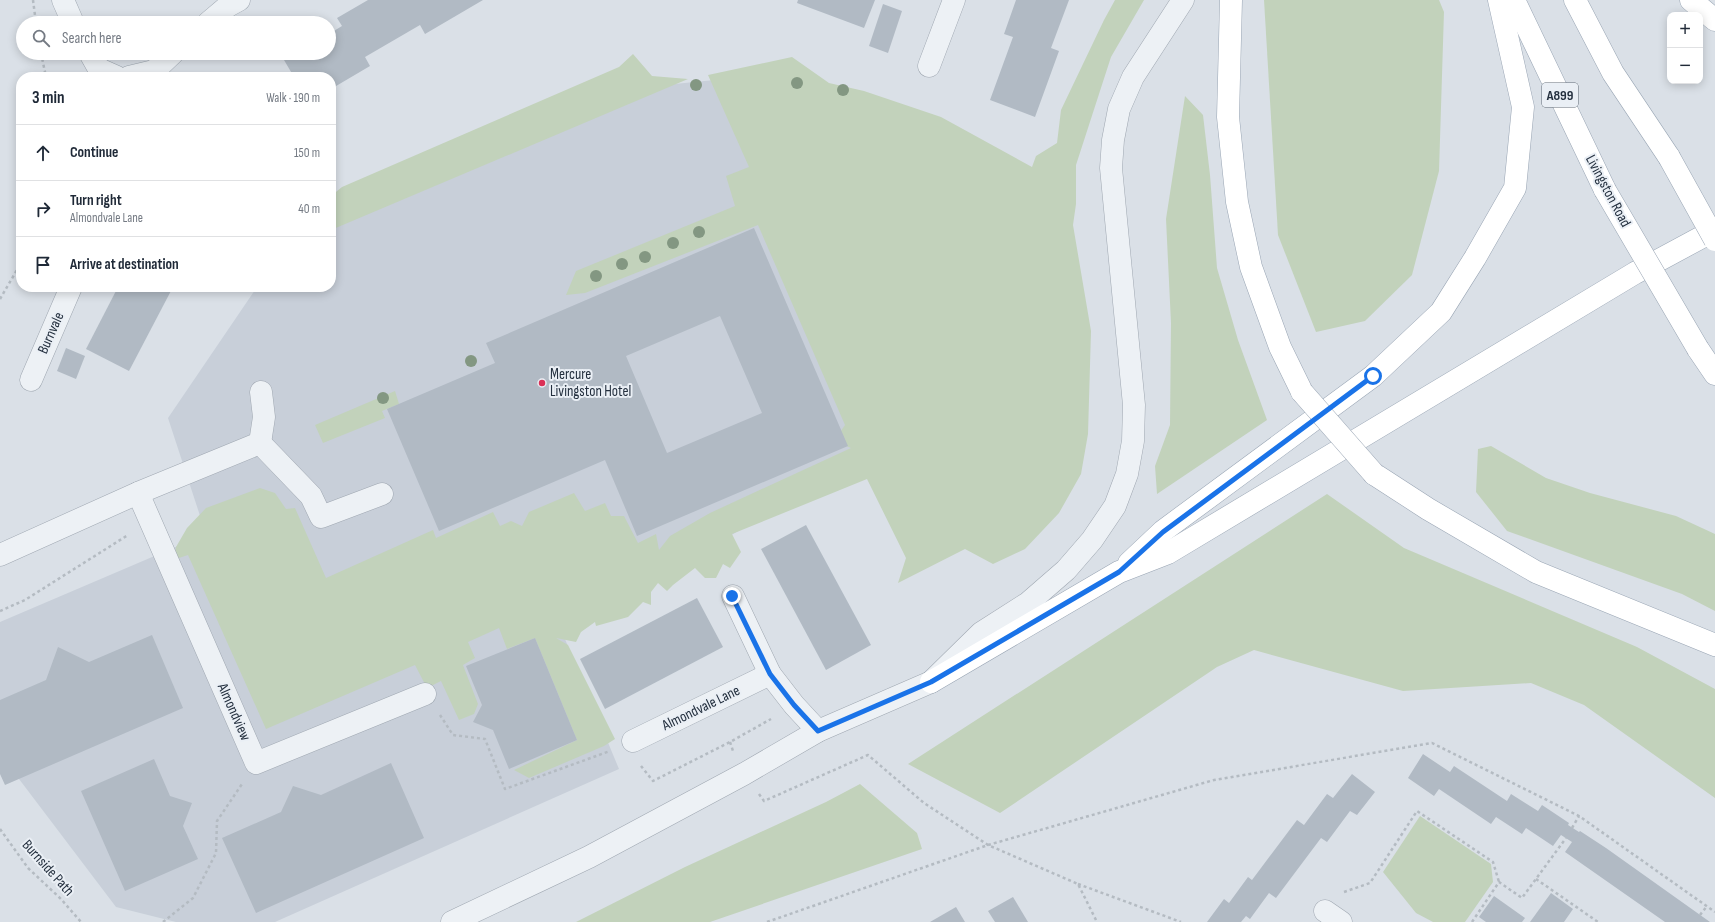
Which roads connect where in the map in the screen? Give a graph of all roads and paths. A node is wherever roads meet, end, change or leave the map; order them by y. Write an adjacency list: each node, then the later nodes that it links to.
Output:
1 (33, 0): 11 (path)
2 (63, 0): 12 (street)
3 (239, 0): 13 (street)
4 (954, 0): 18 (street)
5 (1183, 0): 40 (street)
6 (1231, 0): 38 (main road, bridge)
7 (1499, 0): 35 (main road)
8 (1514, 0): 27 (main road, Livingston Road / A899, bridge)
9 (1575, 0): 23 (main road, bridge)
10 (1691, 0): 14 (main road)
11 (35, 16)
12 (70, 16)
13 (216, 16)
14 (1715, 20)
15 (42, 60): 19 (path)
16 (94, 60): 20 (street)
17 (166, 60): 21 (street)
18 (929, 66)
19 (45, 72)
20 (106, 72)
21 (150, 72)
22 (1715, 230): 35 (main road)
23 (1715, 240)
24 (16, 272): 26 (path)
25 (70, 292): 28 (street, Burnvale)
26 (0, 299)
27 (1715, 374)
28 (31, 380)
29 (261, 392): 30 (street)
30 (260, 443): 31 (street); 32 (street)
31 (138, 494): 33 (street, Almondview); 34 (street)
32 (382, 494)
33 (150, 521): 37 (path); 46 (street, Almondview)
34 (0, 555)
35 (1119, 572): 40 (main road)
36 (732, 596): 39 (street)
37 (0, 612)
38 (1715, 645)
39 (770, 674): 42 (street); 45 (street, Almondvale Lane)
40 (931, 682): 43 (street)
41 (425, 694): 45 (path); 46 (street)
42 (794, 705): 43 (street); 44 (path)
43 (818, 731): 48 (street)
44 (730, 742): 47 (path); 48 (path)
45 (624, 746)
46 (256, 763): 62 (path)
47 (639, 764)
48 (744, 774): 53 (path); 63 (street)
49 (1579, 816): 50 (path); 53 (path); 57 (path)
50 (1572, 828)
51 (0, 829): 61 (path, Burnside Path)
52 (1566, 838): 54 (path)
53 (988, 845): 56 (path); 64 (path)
54 (1536, 879): 55 (path); 68 (path)
55 (1499, 882): 60 (path); 67 (path)
56 (1078, 884): 65 (path); 66 (path)
57 (1707, 906): 58 (path); 59 (path)
58 (1715, 912)
59 (1700, 915)
60 (1333, 917)
61 (81, 922)
62 (163, 922)
63 (452, 922)
64 (767, 922)
65 (1097, 922)
66 (1180, 922)
67 (1472, 922)
68 (1598, 922)

